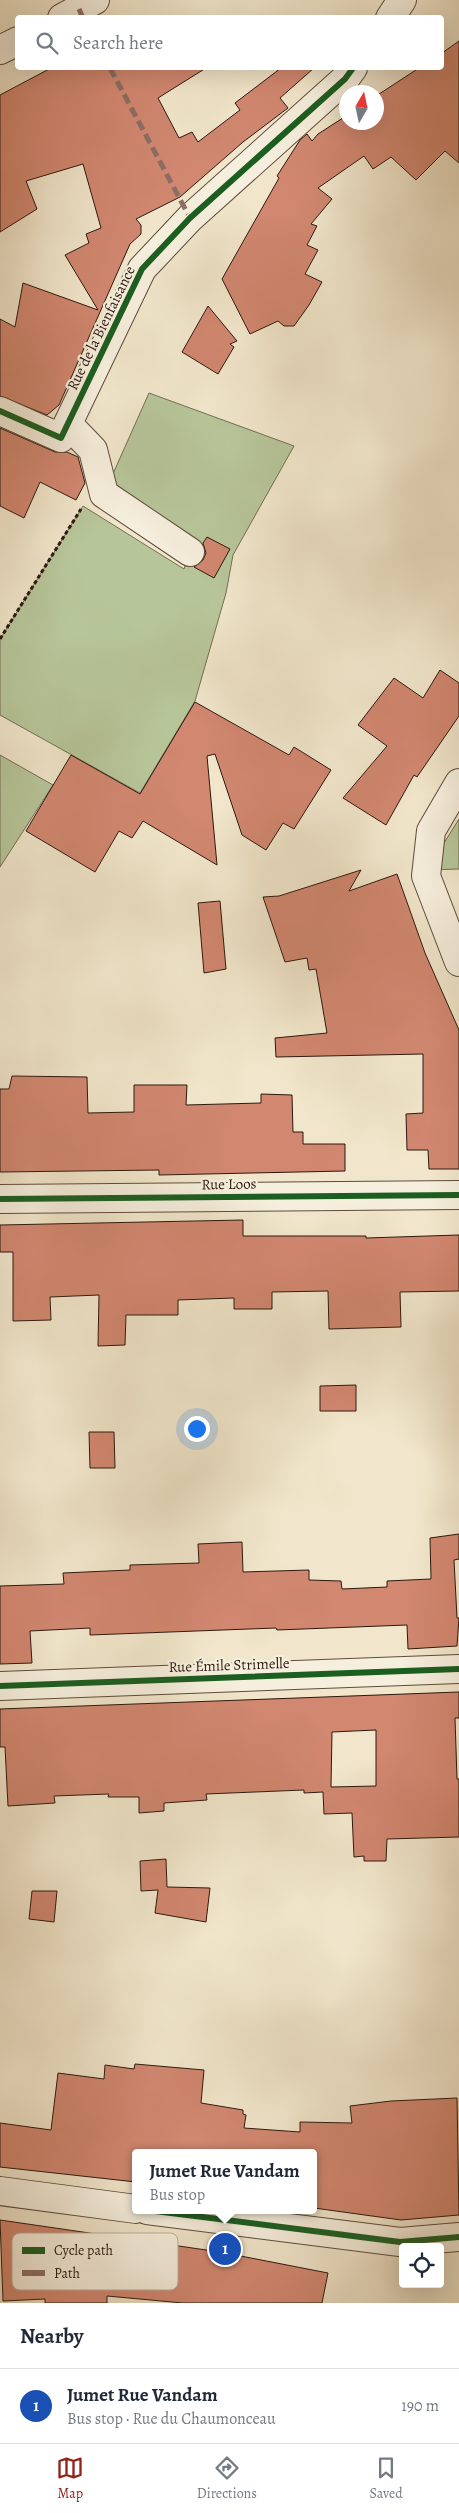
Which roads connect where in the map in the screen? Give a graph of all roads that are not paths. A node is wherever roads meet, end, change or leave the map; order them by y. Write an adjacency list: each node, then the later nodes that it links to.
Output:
1 (95, 0): 3 (street)
2 (402, 0): 4 (street)
3 (68, 15)
4 (392, 15)
5 (15, 42): 6 (street)
6 (0, 50)
7 (352, 70): 9 (street, Rue de la Bienfaisance)
8 (0, 411): 9 (street)
9 (68, 424): 10 (street)
10 (190, 552)
11 (459, 783): 12 (street)
12 (459, 962)
13 (459, 1195): 14 (street, Rue Loos)
14 (0, 1199)
15 (459, 1669): 16 (street, Rue Émile Strimelle)
16 (0, 1686)
17 (0, 2192): 18 (street)
18 (132, 2208)
19 (179, 2214): 20 (street)
20 (459, 2237)

